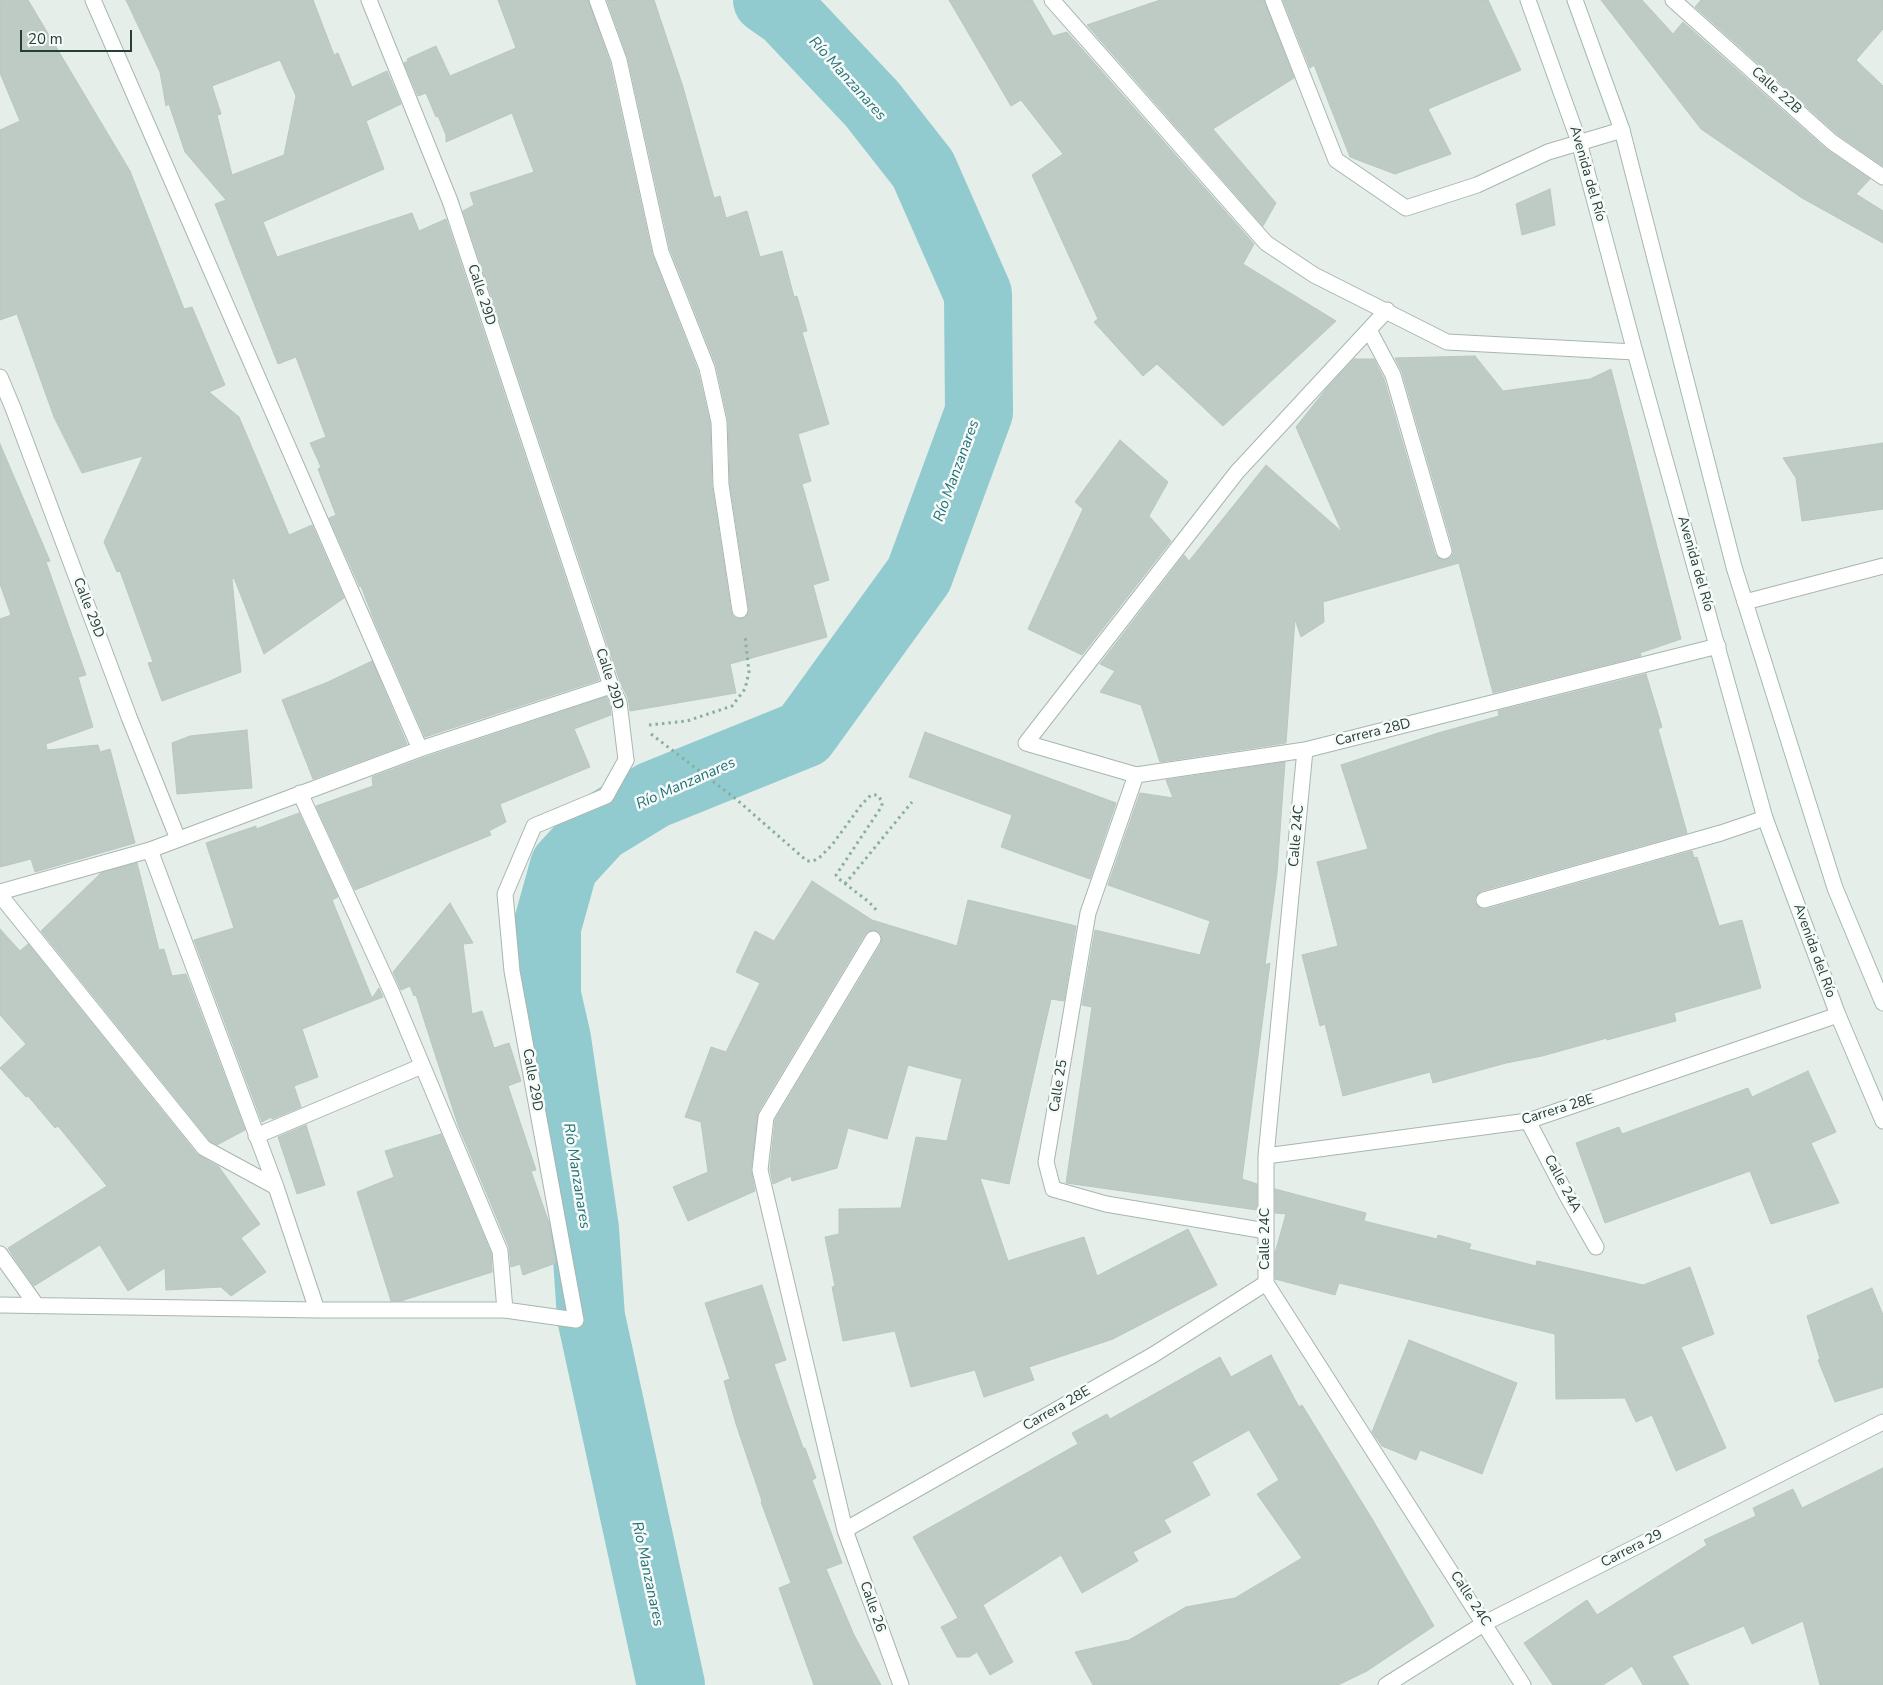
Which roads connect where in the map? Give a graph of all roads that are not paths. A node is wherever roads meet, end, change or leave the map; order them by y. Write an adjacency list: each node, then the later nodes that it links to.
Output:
1 (93, 0): 23 (street)
2 (369, 0): 22 (street, Calle 29D)
3 (597, 0): 20 (street)
4 (1052, 0): 12 (street)
5 (1273, 0): 10 (street)
6 (1528, 0): 10 (street, Avenida del Río)
7 (1575, 0): 9 (street)
8 (1673, 0): 11 (street, Calle 22B)
9 (1622, 130): 10 (street); 19 (street)
10 (1580, 142): 14 (street, Avenida del Río)
11 (1883, 176)
12 (1387, 310): 13 (street); 14 (street)
13 (1369, 330): 16 (street); 25 (street, Carrera 28D)
14 (1635, 352): 21 (street, Avenida del Río)
15 (0, 377): 28 (street, Calle 29D)
16 (1444, 551)
17 (1883, 566): 18 (street); 19 (street)
18 (1883, 571)
19 (1745, 602): 33 (street)
20 (740, 610)
21 (1718, 646): 24 (street, Carrera 28D); 27 (street, Avenida del Río)
22 (611, 686): 23 (street); 48 (street, Calle 29D)
23 (420, 749): 26 (street)
24 (1305, 750): 25 (street, Carrera 28D); 39 (street, Calle 24C)
25 (1136, 775): 41 (street, Calle 25)
26 (300, 793): 28 (street); 35 (street)
27 (1765, 818): 31 (street); 34 (street, Avenida del Río)
28 (178, 839): 29 (street)
29 (150, 850): 30 (street); 38 (street)
30 (0, 894): 40 (street)
31 (1484, 900)
32 (873, 939): 50 (street, Calle 26)
33 (1883, 1003)
34 (1838, 1015): 36 (street, Carrera 28E); 37 (street, Avenida del Río)
35 (422, 1066): 38 (street); 48 (street)
36 (1528, 1121): 39 (street, Carrera 28E); 42 (street, Calle 24A)
37 (1883, 1121)
38 (256, 1136): 40 (street)
39 (1266, 1156): 41 (street, Calle 24C)
40 (276, 1187): 47 (street)
41 (1266, 1231): 44 (street, Calle 24C)
42 (1596, 1247)
43 (0, 1254): 46 (street)
44 (1266, 1283): 50 (street, Carrera 28E); 51 (street, Calle 24C)
45 (0, 1305): 46 (street)
46 (36, 1306): 47 (street)
47 (317, 1310): 48 (street)
48 (504, 1310)
49 (1883, 1422): 51 (street, Carrera 29)
50 (845, 1530): 52 (street, Calle 26)
51 (1485, 1623): 53 (street, Carrera 29); 54 (street, Calle 24C)
52 (901, 1685)
53 (1386, 1685)
54 (1524, 1685)

